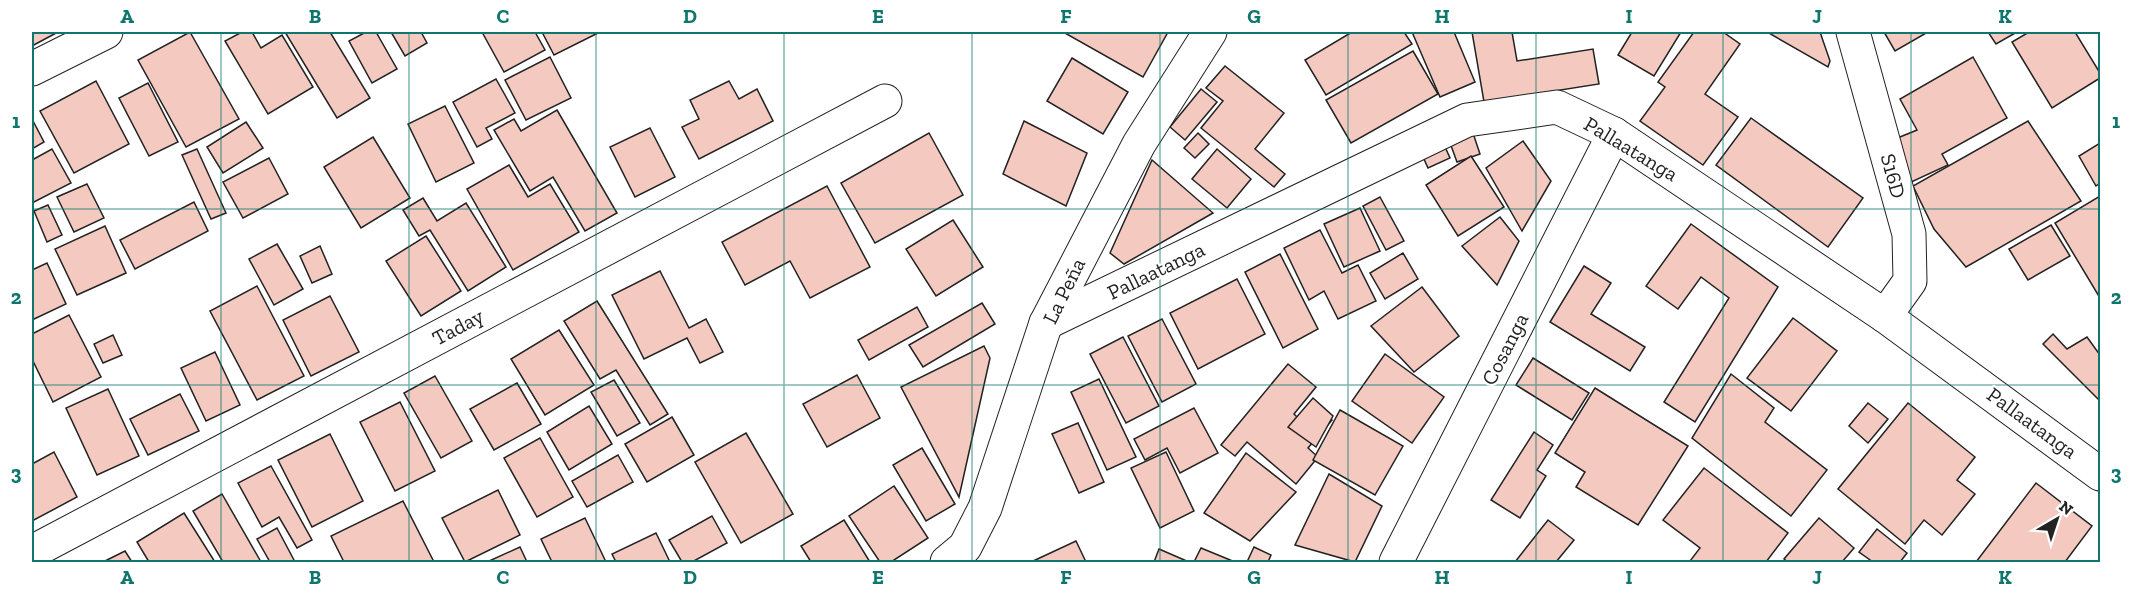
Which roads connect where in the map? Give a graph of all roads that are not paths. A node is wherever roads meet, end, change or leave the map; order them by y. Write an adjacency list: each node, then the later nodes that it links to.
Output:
1 (106, 32): 4 (street)
2 (1210, 32): 8 (street, La Peña)
3 (1853, 32): 7 (street, S16D)
4 (32, 69)
5 (885, 101): 10 (street, Taday)
6 (1614, 134): 7 (street, Pallaatanga); 8 (street, Pallaatanga); 11 (street, Cosanga)
7 (1885, 316): 9 (street, Pallaatanga)
8 (1046, 322): 12 (street, La Peña)
9 (2099, 470)
10 (32, 552)
11 (1410, 556)
12 (947, 562)

